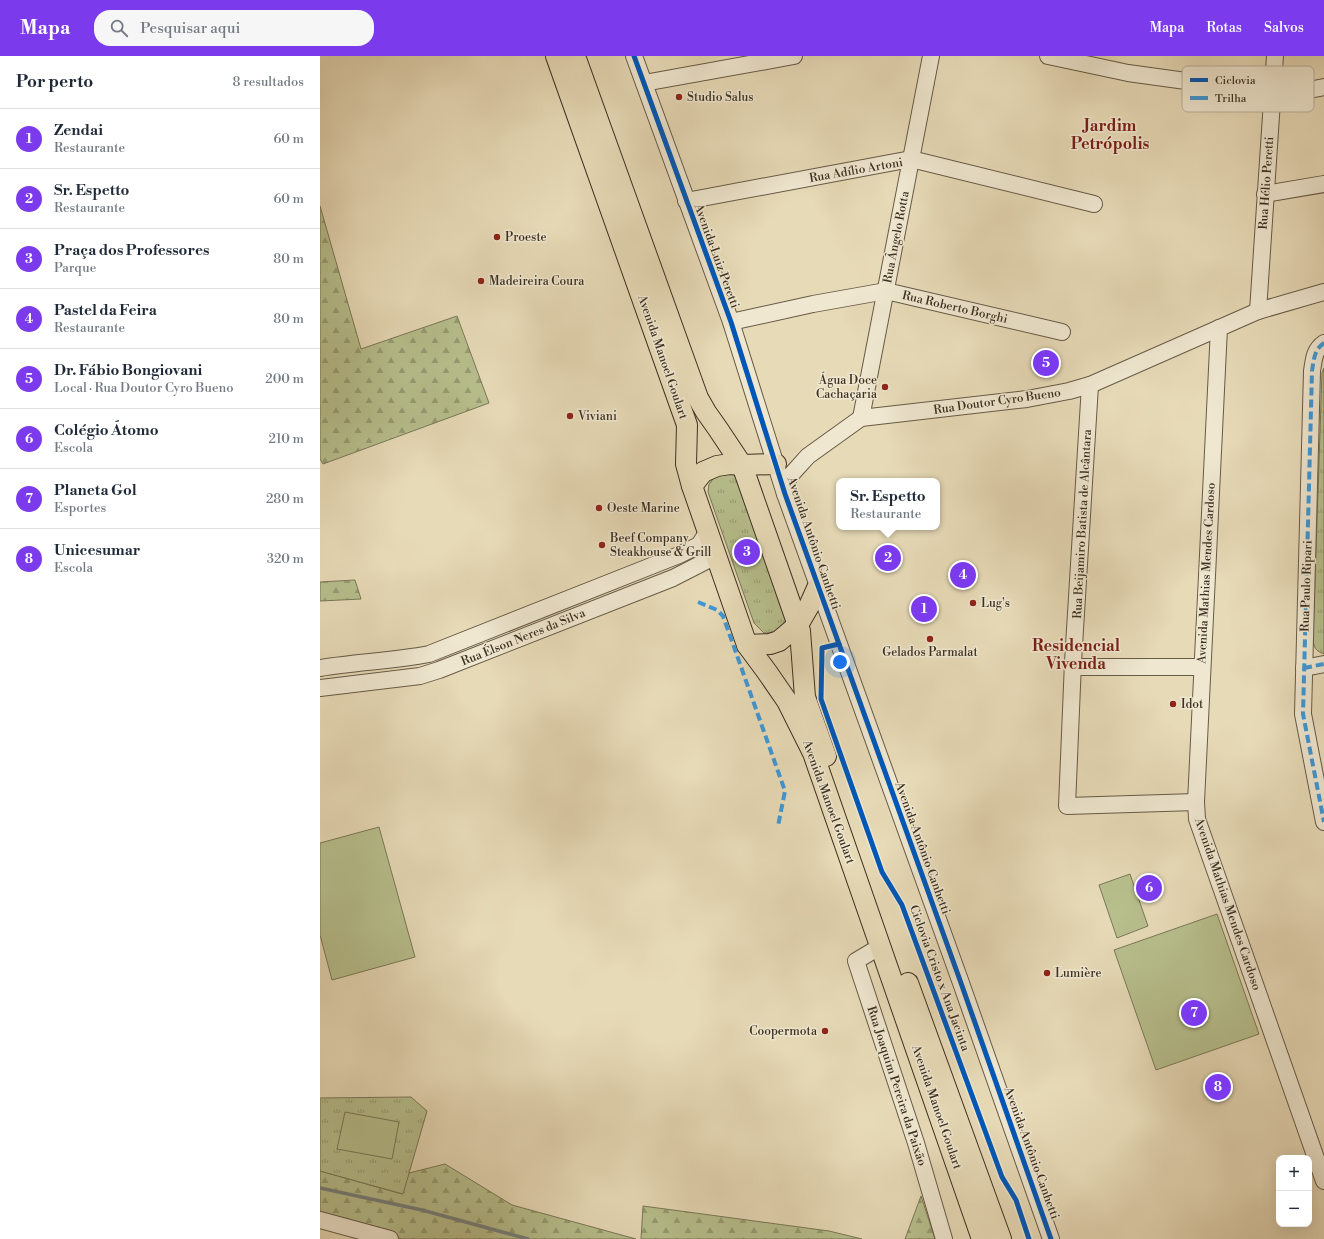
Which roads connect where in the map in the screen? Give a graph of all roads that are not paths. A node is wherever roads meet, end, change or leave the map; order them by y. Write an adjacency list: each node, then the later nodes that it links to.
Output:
1 (556, 56): 32 (main road, Avenida Manoel Goulart)
2 (575, 56): 31 (main road, Avenida Manoel Goulart)
3 (634, 56): 11 (street, Avenida Luiz Peretti)
4 (794, 56): 8 (street)
5 (932, 56): 15 (street, Rua Ângelo Rotta)
6 (1048, 56): 10 (street)
7 (1275, 56): 9 (street, Rua Hélio Peretti)
8 (726, 62): 11 (street)
9 (1274, 66)
10 (1182, 80)
11 (644, 83): 18 (street, Avenida Luiz Peretti)
12 (1324, 87): 13 (street)
13 (1314, 89)
14 (1271, 112): 17 (street, Rua Hélio Peretti)
15 (911, 159): 18 (street, Rua Adílio Artoni); 19 (street, Rua Adílio Artoni); 20 (street, Rua Ângelo Rotta)
16 (1324, 184): 17 (street)
17 (1265, 194): 22 (street, Rua Hélio Peretti)
18 (686, 201): 23 (street, Avenida Luiz Peretti)
19 (1094, 204)
20 (886, 291): 23 (street, Rua Roberto Borghi); 25 (street, Rua Roberto Borghi); 28 (street, Rua Ângelo Rotta)
21 (1324, 292): 22 (street, Rua Doutor Cyro Bueno)
22 (1258, 310): 24 (street, Rua Doutor Cyro Bueno)
23 (731, 322): 30 (street, Avenida Luiz Peretti)
24 (1219, 328): 27 (street, Rua Doutor Cyro Bueno); 43 (street, Avenida Mathias Mendes Cardoso)
25 (1062, 332)
26 (1320, 346): 45 (street, Rua Paulo Ripari)
27 (1090, 385): 28 (street, Rua Doutor Cyro Bueno); 42 (street, Rua Beijamiro Batista de Alcântara)
28 (861, 418): 29 (street, Rua Doutor Cyro Bueno)
29 (808, 456): 30 (street, Rua Doutor Cyro Bueno); 33 (street, Rua Doutor Cyro Bueno)
30 (776, 464): 31 (main road); 33 (street, Avenida Antônio Canhetti)
31 (742, 465): 32 (main road); 39 (main road, Avenida Manoel Goulart)
32 (692, 486): 34 (main road, Avenida Manoel Goulart)
33 (785, 494): 36 (street, Avenida Antônio Canhetti)
34 (708, 531): 35 (main road, Avenida Manoel Goulart); 37 (street, Rua Élson Neres da Silva)
35 (716, 556): 38 (street, Rua Élson Neres da Silva); 40 (main road, Avenida Manoel Goulart)
36 (818, 586): 39 (main road); 56 (street, Avenida Antônio Canhetti)
37 (582, 593): 38 (street); 44 (street, Rua Élson Neres da Silva)
38 (588, 611): 46 (street, Rua Élson Neres da Silva)
39 (798, 625): 40 (main road); 55 (main road, Avenida Manoel Goulart)
40 (747, 645): 49 (main road, Avenida Manoel Goulart)
41 (1324, 664): 45 (street)
42 (1073, 667): 43 (street); 47 (street, Rua Beijamiro Batista de Alcântara)
43 (1202, 667): 47 (street, Avenida Mathias Mendes Cardoso)
44 (320, 668)
45 (1304, 668): 48 (street, Rua Paulo Ripari)
46 (320, 688)
47 (1196, 802): 50 (street, Avenida Mathias Mendes Cardoso)
48 (1324, 822)
49 (881, 946): 53 (street, Rua Joaquim Pereira da Paixão); 54 (main road, Avenida Manoel Goulart)
50 (1324, 1181)
51 (320, 1220): 52 (street)
52 (380, 1238)
53 (944, 1239)
54 (982, 1239)
55 (1001, 1239)
56 (1051, 1239)

